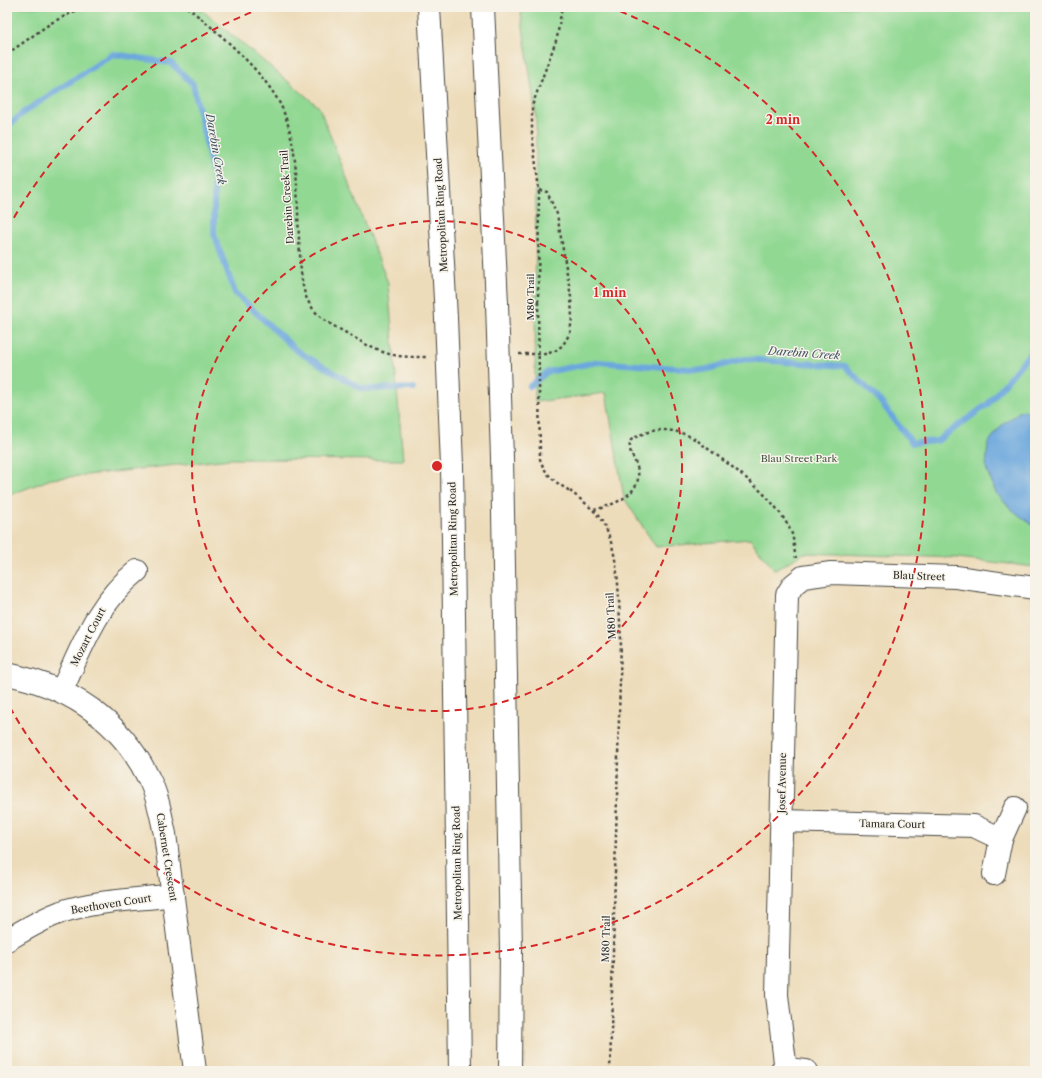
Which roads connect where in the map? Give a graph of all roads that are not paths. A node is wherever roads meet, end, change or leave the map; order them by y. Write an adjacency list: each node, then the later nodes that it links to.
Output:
1 (429, 7): 15 (main road, Metropolitan Ring Road, bridge)
2 (483, 7): 16 (main road, bridge)
3 (137, 571): 7 (main road, Mozart Court)
4 (803, 577): 5 (main road, Blau Street); 9 (main road, Josef Avenue)
5 (1035, 588)
6 (7, 674): 7 (main road, Cabernet Crescent)
7 (62, 690): 12 (main road, Cabernet Crescent)
8 (1015, 808): 10 (main road)
9 (781, 821): 10 (main road, Tamara Court); 17 (main road, Josef Avenue)
10 (1000, 838): 11 (main road)
11 (994, 874)
12 (173, 895): 13 (main road, Beethoven Court); 14 (main road, Cabernet Crescent)
13 (7, 940)
14 (195, 1071)
15 (460, 1071)
16 (510, 1071)
17 (786, 1071)

